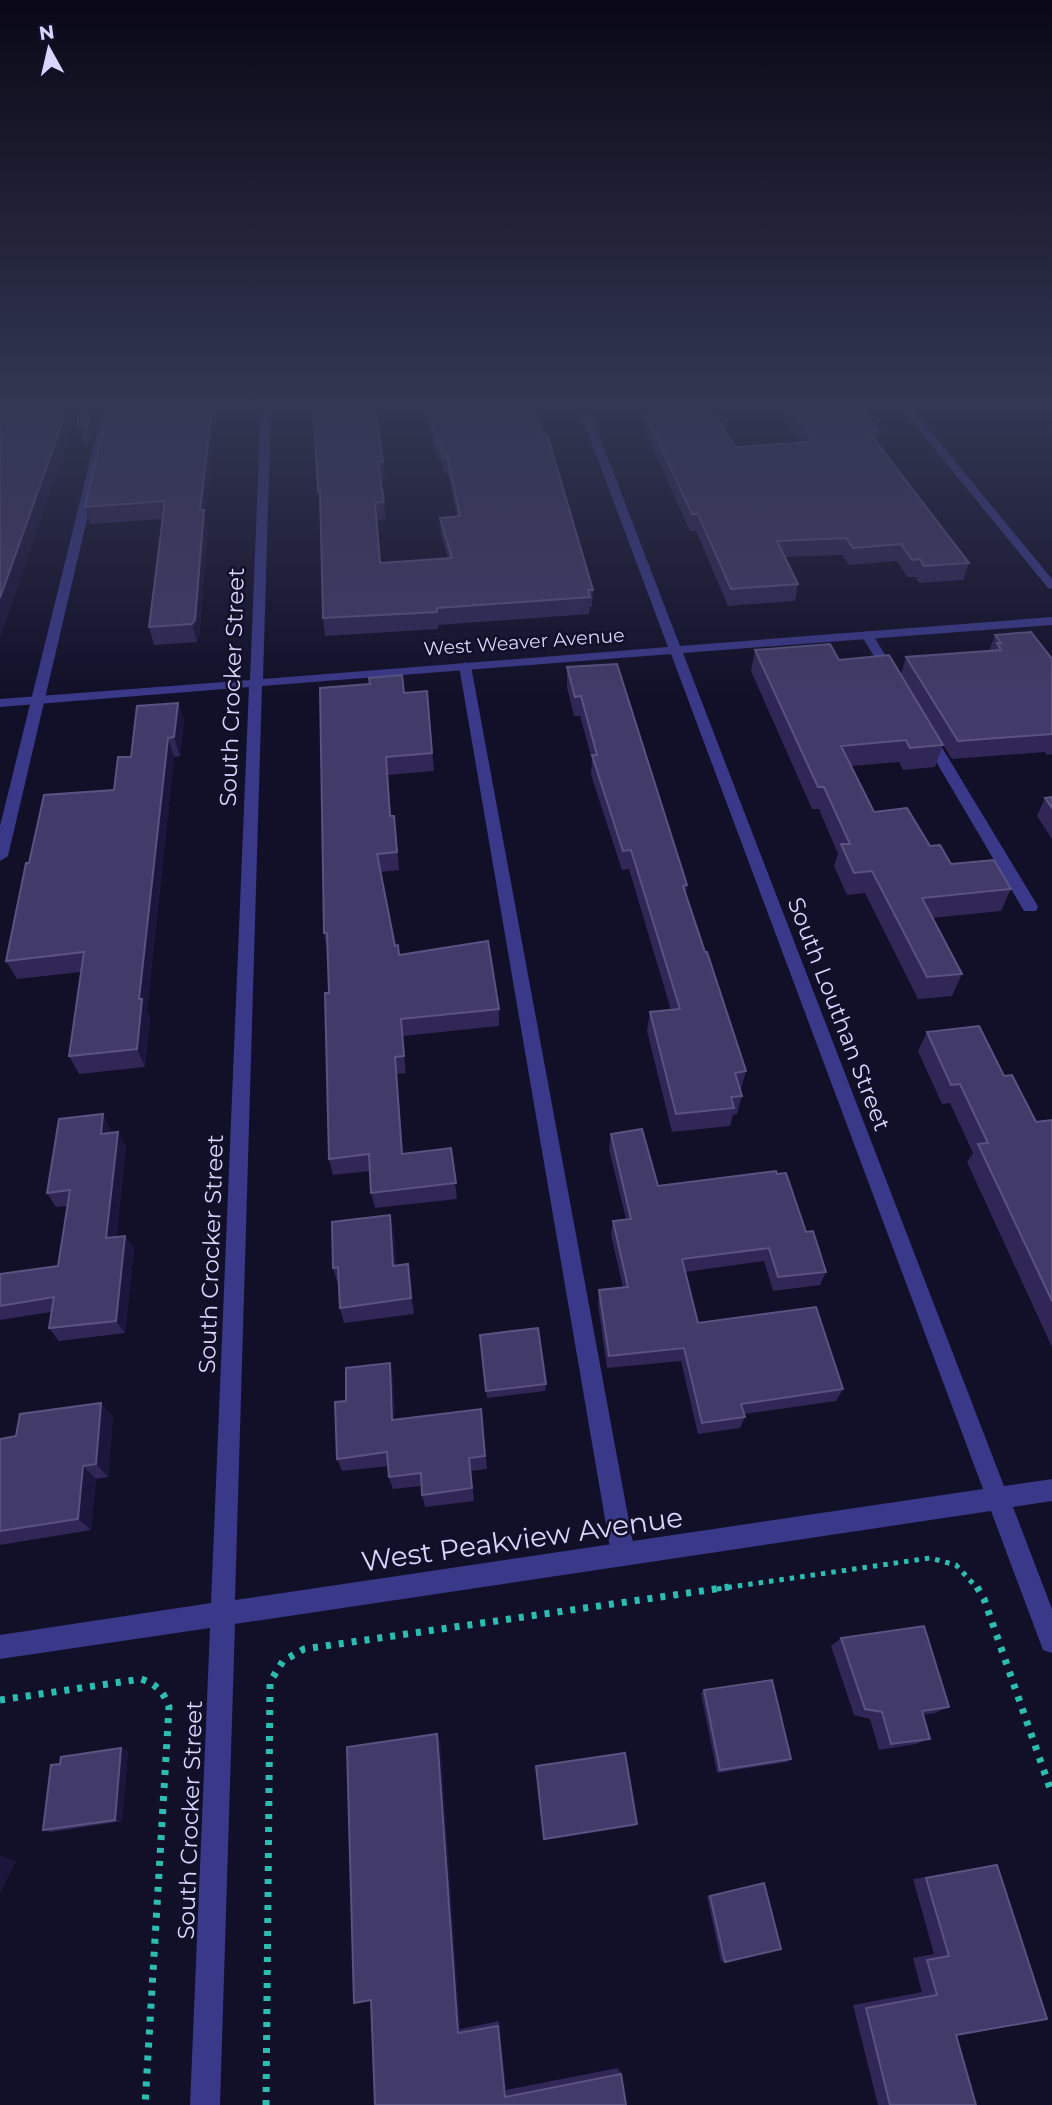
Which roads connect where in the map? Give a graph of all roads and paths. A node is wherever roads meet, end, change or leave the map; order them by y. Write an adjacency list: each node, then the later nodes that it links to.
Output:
1 (85, 502): 12 (street)
2 (263, 502): 10 (street, South Crocker Street)
3 (620, 502): 8 (street, South Louthan Street)
4 (983, 502): 5 (street)
5 (1052, 586)
6 (1052, 621): 7 (street, West Weaver Avenue)
7 (867, 635): 8 (street, West Weaver Avenue); 11 (street)
8 (676, 649): 9 (street, West Weaver Avenue); 18 (street, South Louthan Street)
9 (465, 666): 10 (street, West Weaver Avenue); 19 (street)
10 (256, 682): 12 (street, West Weaver Avenue); 20 (street, South Crocker Street)
11 (903, 694)
12 (37, 700): 13 (street, West Weaver Avenue); 15 (street)
13 (0, 703)
14 (917, 718): 16 (street)
15 (0, 856)
16 (1030, 907)
17 (1052, 1490): 18 (street, West Peakview Avenue)
18 (998, 1498): 19 (street, West Peakview Avenue); 21 (street, South Louthan Street)
19 (623, 1554): 20 (street, West Peakview Avenue)
20 (222, 1613): 22 (street, West Peakview Avenue); 26 (street, South Crocker Street)
21 (1052, 1641)
22 (0, 1647)
23 (0, 1700): 25 (path)
24 (1052, 1794): 27 (path)
25 (145, 2105)
26 (205, 2105)
27 (266, 2105)

